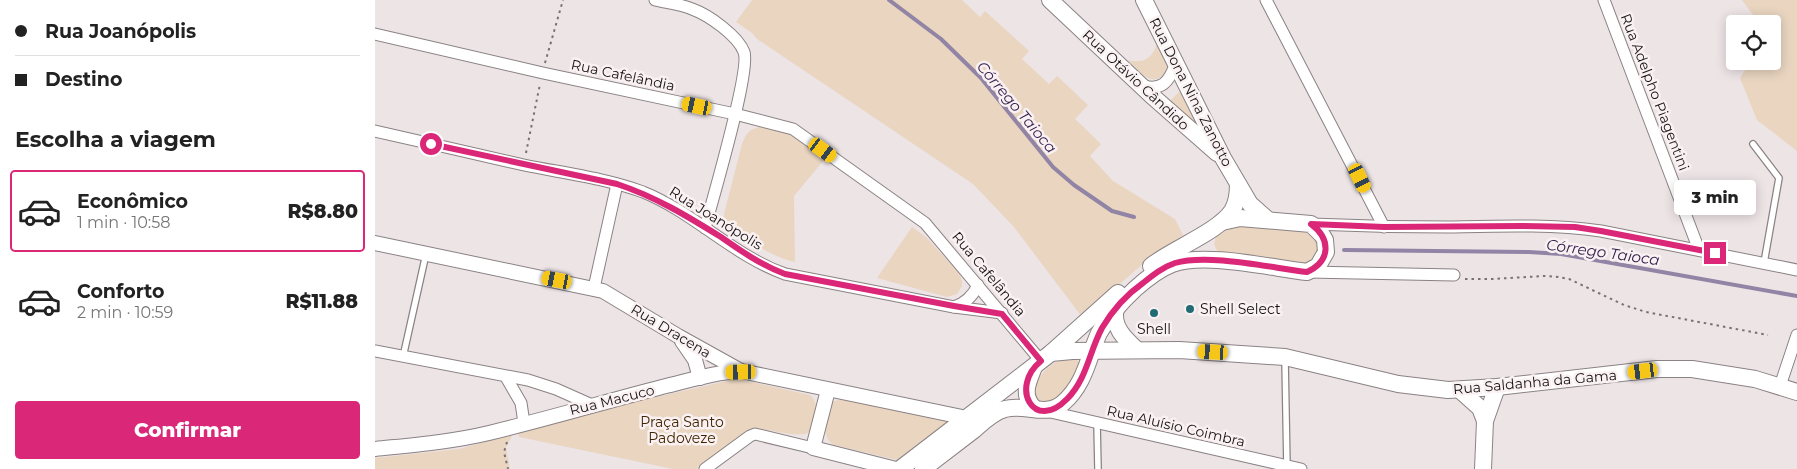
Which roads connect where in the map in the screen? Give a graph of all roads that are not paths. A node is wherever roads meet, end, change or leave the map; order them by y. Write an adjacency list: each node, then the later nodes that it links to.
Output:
1 (655, 0): 9 (street)
2 (1050, 0): 8 (main road, Rua Otávio Cândido)
3 (1144, 0): 7 (main road, Rua Dona Nina Zanotto)
4 (1266, 0): 18 (street)
5 (1604, 0): 21 (street, Rua Adelpho Piagentini)
6 (375, 34): 9 (street, Rua Cafelândia)
7 (1176, 63): 8 (street); 12 (main road, Rua Dona Nina Zanotto)
8 (1140, 85): 12 (main road, Rua Otávio Cândido)
9 (735, 114): 19 (street); 28 (street, Rua Cafelândia)
10 (375, 131): 13 (street, Rua Joanópolis)
11 (1753, 144): 24 (lane)
12 (1223, 158): 14 (main road, Rua Dona Nina Zanotto)
13 (617, 184): 19 (street, Rua Joanópolis); 29 (street)
14 (1239, 184): 15 (main road, Rua Dona Nina Zanotto); 16 (main road)
15 (1268, 220): 16 (main road); 17 (main road)
16 (1218, 224): 23 (main road); 40 (main road)
17 (1311, 224): 18 (street); 26 (main road)
18 (1384, 227): 21 (street)
19 (705, 228): 30 (street, Rua Joanópolis)
20 (375, 243): 22 (street, Rua Dracena)
21 (1699, 250): 24 (street)
22 (426, 254): 29 (street, Rua Dracena); 38 (lane)
23 (1222, 261): 26 (main road); 31 (main road)
24 (1764, 263): 25 (street)
25 (1797, 270)
26 (1307, 272): 27 (street)
27 (1454, 275)
28 (978, 285): 30 (street); 32 (street, Rua Cafelândia)
29 (594, 288): 34 (street, Rua Dracena)
30 (954, 306): 32 (street, Rua Joanópolis)
31 (1116, 308): 35 (main road); 37 (main road)
32 (1002, 314): 40 (street, Rua Cafelândia)
33 (1797, 335): 44 (street)
34 (678, 336): 41 (street, Rua Dracena); 43 (street)
35 (1137, 350): 37 (main road, Rua Saldanha da Gama); 39 (main road, Rua Saldanha da Gama)
36 (375, 351): 38 (street)
37 (1093, 351): 40 (main road, Rua Saldanha da Gama); 50 (main road)
38 (403, 357): 42 (street)
39 (1285, 357): 47 (main road, Rua Saldanha da Gama); 58 (lane)
40 (1042, 361): 50 (main road); 51 (main road)
41 (741, 372): 43 (street, Rua Macuco); 46 (street, Rua Dracena)
42 (507, 377): 49 (street); 53 (street)
43 (700, 378): 49 (street, Rua Macuco)
44 (1781, 386): 45 (main road, Rua Saldanha da Gama); 48 (main road, Rua Saldanha da Gama)
45 (1497, 387): 47 (main road, Rua Saldanha da Gama); 52 (main road)
46 (828, 390): 51 (street, Rua Dracena); 55 (street)
47 (1461, 391): 52 (main road)
48 (1797, 392)
49 (592, 404): 53 (street, Rua Macuco)
50 (1039, 410): 54 (street, Rua Aluísio Coimbra); 57 (main road)
51 (967, 418): 61 (main road)
52 (1485, 421): 64 (main road)
53 (524, 423): 56 (street, Rua Macuco)
54 (1097, 423): 58 (street, Rua Aluísio Coimbra); 62 (lane)
55 (813, 448): 59 (street); 60 (street)
56 (375, 449)
57 (929, 467)
58 (1287, 467): 63 (street, Rua Aluísio Coimbra)
59 (705, 469)
60 (896, 469)
61 (900, 469)
62 (1098, 469)
63 (1301, 469)
64 (1483, 469)

